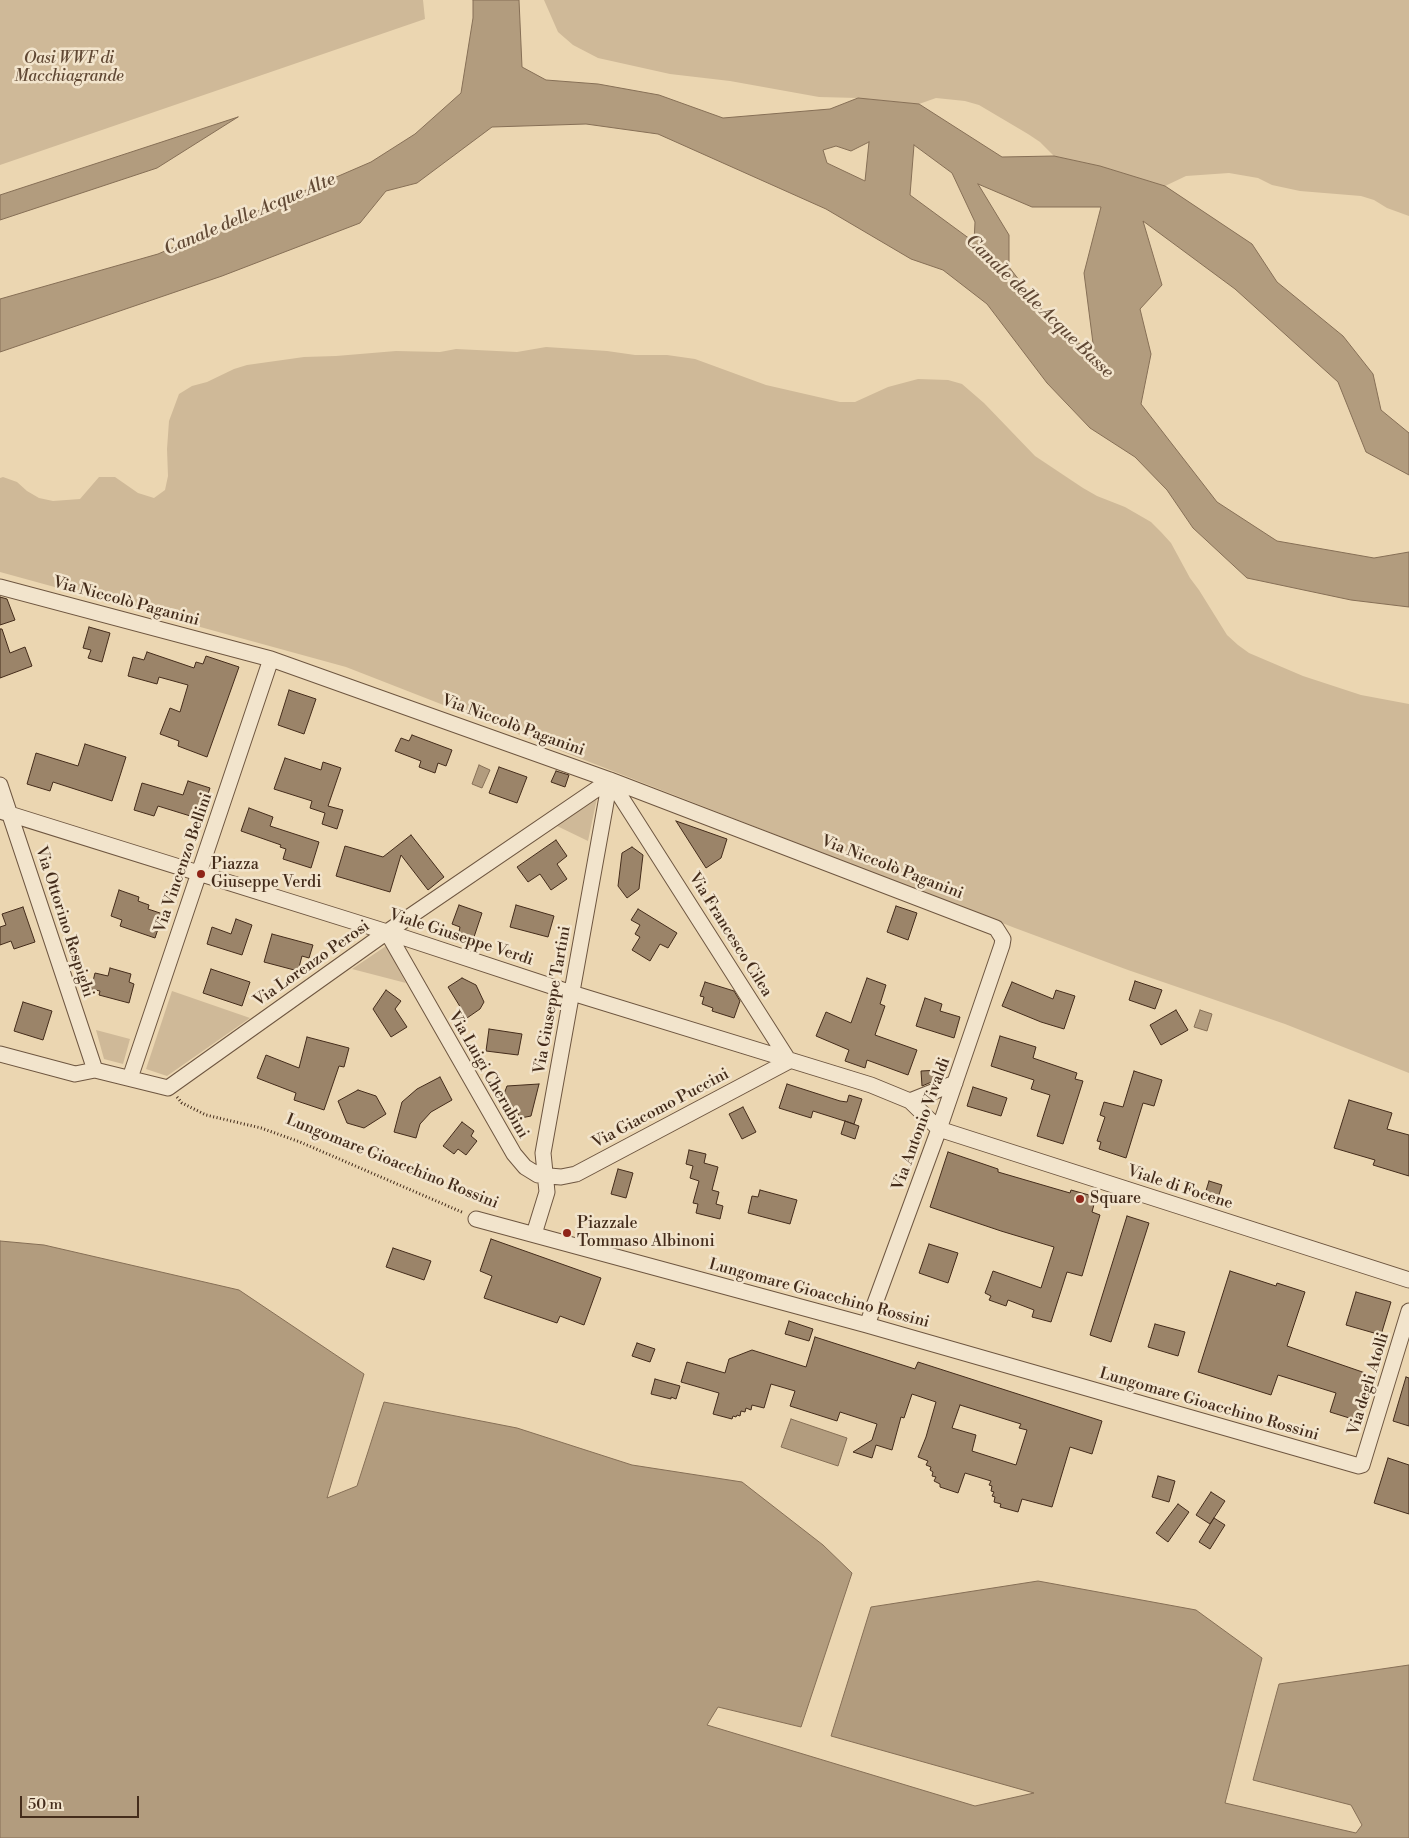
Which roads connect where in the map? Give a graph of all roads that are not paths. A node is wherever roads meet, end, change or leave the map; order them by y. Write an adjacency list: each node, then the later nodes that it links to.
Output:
1 (0, 587): 2 (street, Via Niccolò Paganini)
2 (272, 659): 3 (street, Via Niccolò Paganini); 6 (street, Via Vincenzo Bellini)
3 (610, 780): 7 (street, Via Lorenzo Perosi); 8 (street, Via Niccolò Paganini); 9 (street, Via Giuseppe Tartini); 11 (street, Via Francesco Cilea)
4 (0, 785): 5 (street, Via Ottorino Respighi)
5 (3, 815): 6 (street, Viale Giuseppe Verdi); 12 (street, Via Ottorino Respighi)
6 (199, 873): 7 (street, Viale Giuseppe Verdi); 13 (street, Via Vincenzo Bellini)
7 (387, 932): 9 (street, Viale Giuseppe Verdi); 13 (street, Via Lorenzo Perosi); 17 (street, Via Luigi Cherubini)
8 (1001, 934): 14 (street, Via Antonio Vivaldi)
9 (572, 993): 11 (street, Viale Giuseppe Verdi); 17 (street, Via Giuseppe Tartini)
10 (0, 1054): 12 (street)
11 (789, 1060): 15 (street, Viale Giuseppe Verdi); 17 (street, Via Giacomo Puccini)
12 (95, 1070): 13 (street)
13 (130, 1078)
14 (955, 1083): 15 (street); 16 (street, Via Antonio Vivaldi)
15 (910, 1101): 16 (street)
16 (939, 1129): 20 (street, Viale di Focene); 22 (street, Via Antonio Vivaldi)
17 (546, 1177): 19 (street)
18 (476, 1219): 19 (street, Lungomare Gioacchino Rossini)
19 (534, 1234): 22 (street, Lungomare Gioacchino Rossini)
20 (1409, 1280)
21 (1409, 1311): 23 (street, Via degli Atolli)
22 (867, 1325): 23 (street, Lungomare Gioacchino Rossini)
23 (1361, 1466)

